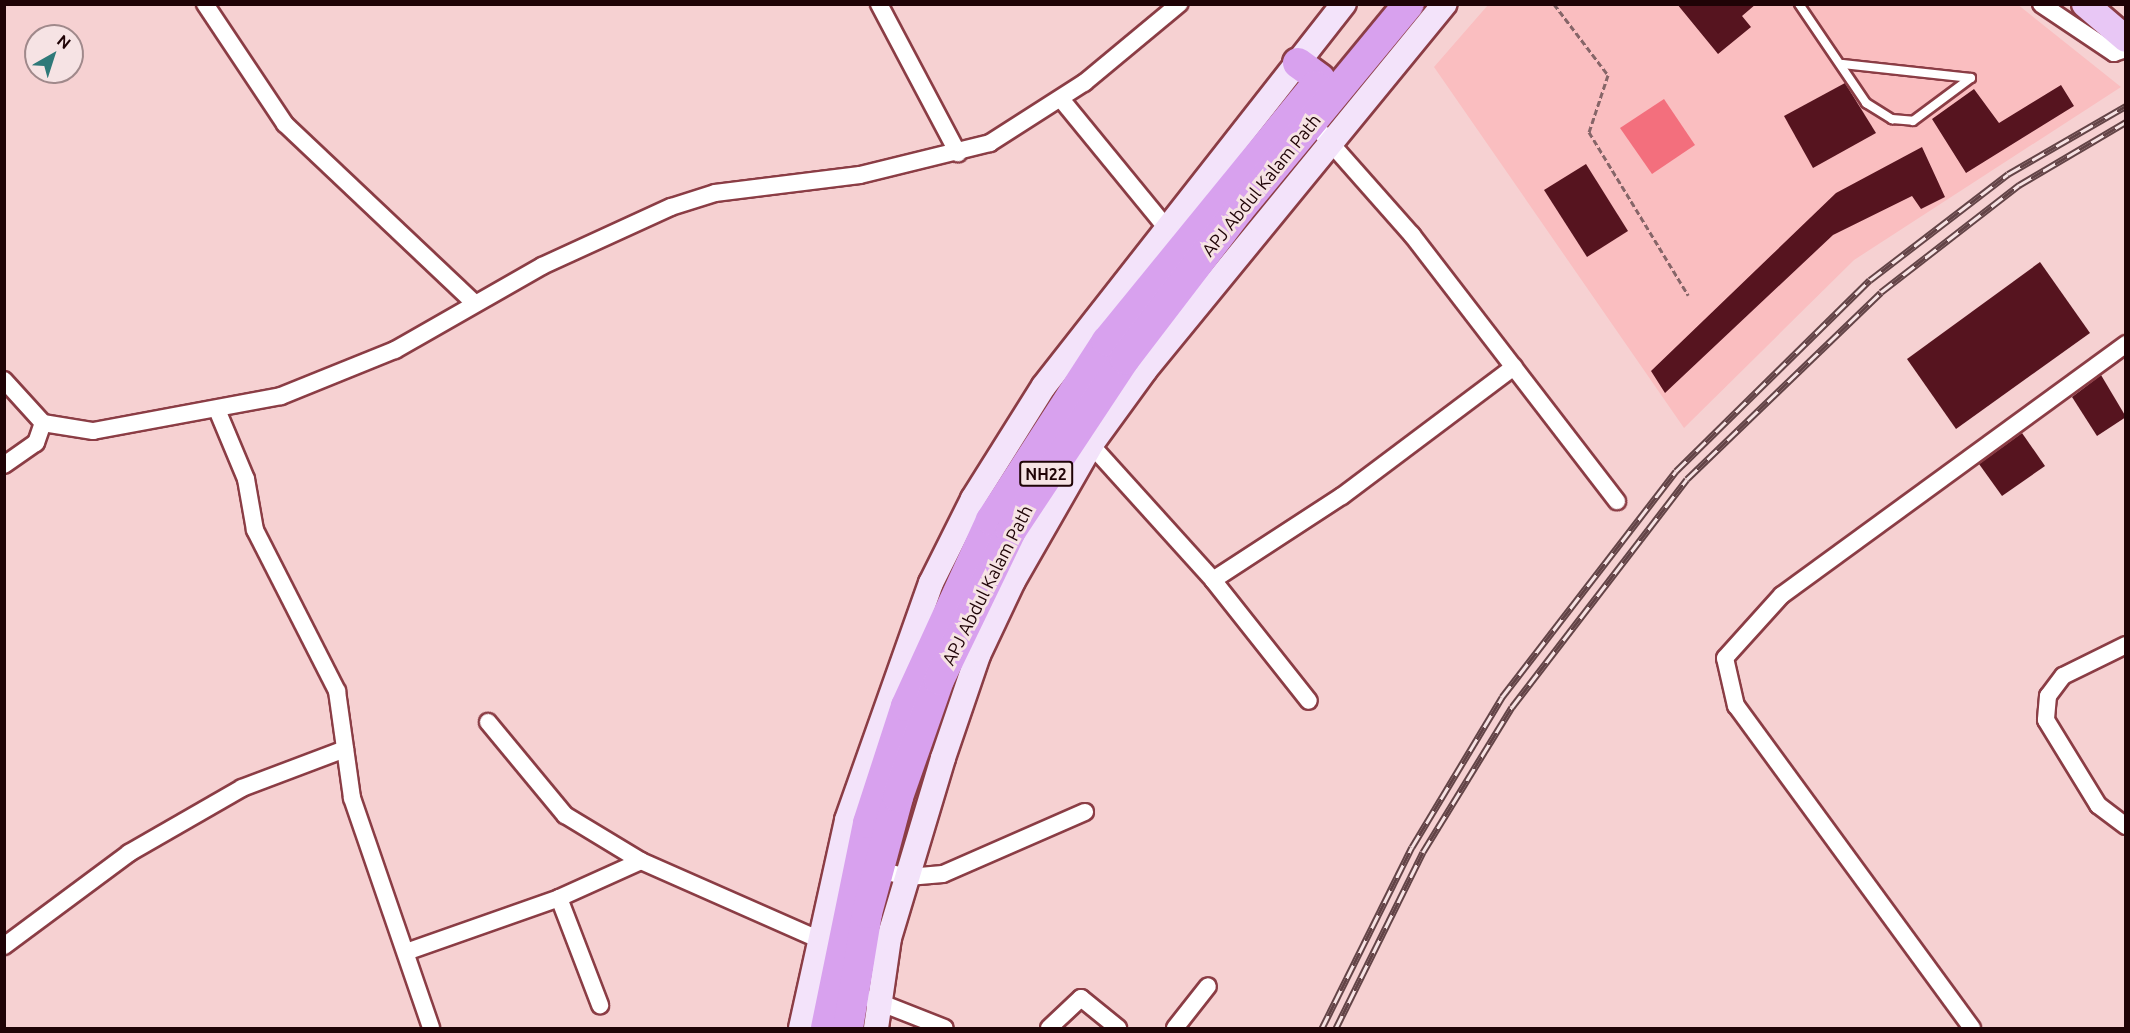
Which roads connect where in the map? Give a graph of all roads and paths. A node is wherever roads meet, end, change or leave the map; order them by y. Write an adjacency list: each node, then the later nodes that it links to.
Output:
1 (205, 4): 21 (street)
2 (879, 4): 18 (street)
3 (1179, 4): 16 (street)
4 (1344, 4): 15 (street, NH22)
5 (1382, 4): 15 (highway, APJ Abdul Kalam Path / NH22)
6 (1409, 4): 17 (highway, APJ Abdul Kalam Path / NH22)
7 (1445, 4): 17 (street, NH22)
8 (1554, 4): 20 (path)
9 (1799, 4): 14 (lane)
10 (2042, 4): 13 (street)
11 (2085, 4): 12 (main road)
12 (2126, 39)
13 (2126, 49)
14 (1843, 64): 14 (lane)
15 (1309, 71): 19 (highway, APJ Abdul Kalam Path / NH22)
16 (1061, 99): 18 (street); 19 (street)
17 (1321, 130): 23 (street); 27 (highway, APJ Abdul Kalam Path / NH22)
18 (958, 153): 21 (street)
19 (1175, 235): 42 (highway, APJ Abdul Kalam Path / NH22)
20 (1688, 295)
21 (474, 303): 25 (street)
22 (2126, 344): 57 (street)
23 (1514, 367): 29 (street); 31 (street)
24 (4, 380): 26 (street)
25 (218, 412): 26 (street); 35 (street)
26 (43, 423): 28 (street)
27 (1084, 436): 30 (highway, APJ Abdul Kalam Path / NH22); 31 (street)
28 (4, 465)
29 (1617, 501)
30 (1002, 576): 39 (highway, APJ Abdul Kalam Path / NH22); 40 (street, NH22)
31 (1213, 580): 33 (street)
32 (2126, 645): 37 (street)
33 (1310, 701)
34 (488, 723): 38 (street)
35 (345, 749): 43 (street); 44 (street)
36 (1085, 812): 40 (street)
37 (2126, 826)
38 (641, 861): 41 (street); 42 (street)
39 (878, 870): 40 (street); 46 (highway, APJ Abdul Kalam Path / NH22)
40 (908, 877): 46 (street, NH22)
41 (559, 898): 44 (street); 47 (street)
42 (830, 944): 46 (highway, APJ Abdul Kalam Path / NH22); 49 (street, NH22)
43 (4, 946)
44 (406, 952): 48 (street)
45 (1208, 986): 56 (street)
46 (855, 996): 50 (highway, APJ Abdul Kalam Path / NH22); 51 (highway, APJ Abdul Kalam Path / NH22); 52 (street, NH22); 53 (street)
47 (600, 1005)
48 (431, 1029)
49 (801, 1029)
50 (826, 1029)
51 (848, 1029)
52 (876, 1029)
53 (945, 1029)
54 (1049, 1029): 55 (street)
55 (1118, 1029)
56 (1175, 1029)
57 (1972, 1029)

